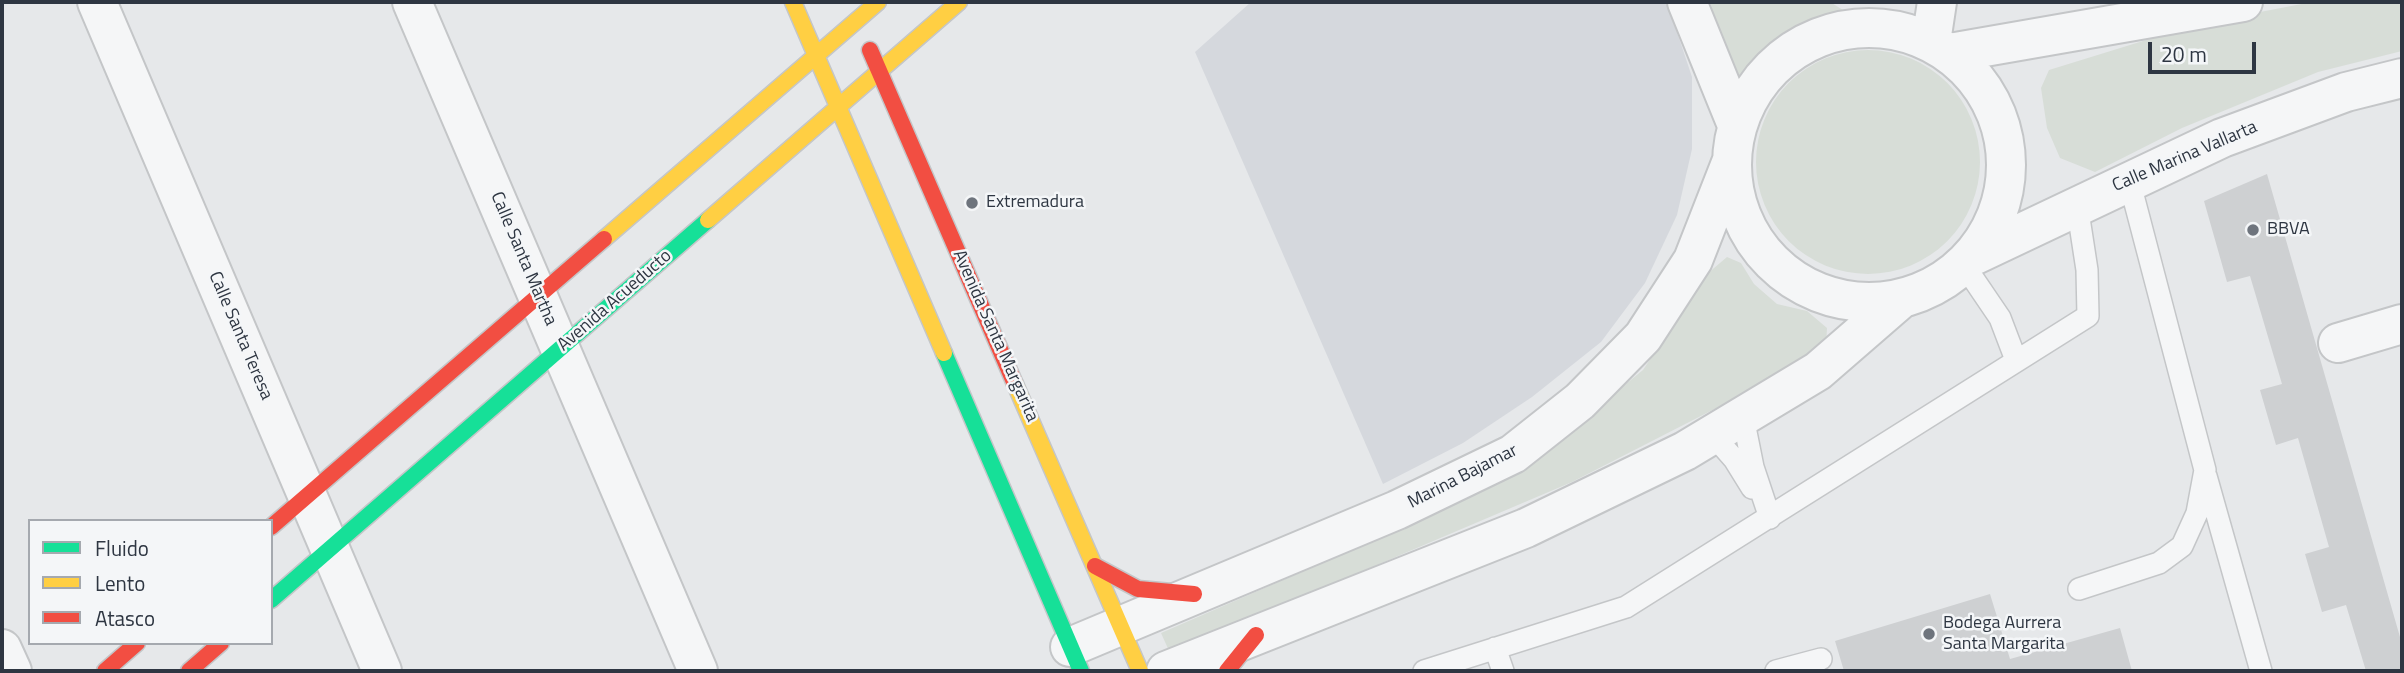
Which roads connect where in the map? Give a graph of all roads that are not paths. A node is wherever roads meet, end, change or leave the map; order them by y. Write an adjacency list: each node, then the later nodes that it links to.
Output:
1 (97, 2): 29 (street, Calle Santa Teresa)
2 (412, 2): 21 (street, Calle Santa Martha)
3 (793, 2): 13 (main road)
4 (849, 2): 11 (main road, Avenida Santa Margarita)
5 (878, 2): 11 (main road)
6 (959, 2): 14 (main road, Avenida Acueducto)
7 (1687, 2): 17 (street)
8 (1846, 2): 12 (street)
9 (1937, 2): 12 (street)
10 (2243, 2): 12 (street, Marina Bajamar)
11 (857, 20): 13 (main road); 14 (main road, Avenida Santa Margarita)
12 (1930, 42): 17 (street, Marina Bajamar); 20 (street)
13 (816, 55): 16 (main road); 21 (main road)
14 (879, 72): 16 (main road, Avenida Acueducto); 33 (main road, Avenida Santa Margarita)
15 (2402, 78): 18 (street, Calle Marina Vallarta)
16 (839, 107): 25 (main road, Avenida Acueducto); 43 (main road)
17 (1734, 143): 22 (street); 35 (street, Marina Bajamar)
18 (2129, 180): 19 (street, Calle Marina Vallarta); 28 (lane)
19 (2077, 205): 20 (street, Calle Marina Vallarta); 26 (lane)
20 (1969, 260): 22 (street, Calle Marina Vallarta); 26 (lane)
21 (538, 296): 25 (street, Calle Santa Martha); 29 (main road)
22 (1901, 299): 27 (street)
23 (2402, 326): 24 (street)
24 (2338, 343)
25 (561, 349): 32 (main road, Avenida Acueducto); 49 (street, Calle Santa Martha)
26 (2017, 360): 30 (lane)
27 (1727, 426): 30 (lane); 30 (lane); 38 (street)
28 (2205, 470): 34 (lane); 56 (lane)
29 (308, 496): 31 (main road); 32 (street, Calle Santa Teresa)
30 (1770, 518): 41 (lane)
31 (273, 525)
32 (330, 549): 36 (main road, Avenida Acueducto); 48 (street, Calle Santa Teresa)
33 (1095, 566): 35 (main road); 37 (main road, Avenida Santa Margarita)
34 (2079, 589)
35 (1194, 594): 37 (street, Marina Bajamar)
36 (273, 598)
37 (1120, 625): 43 (street, Marina Bajamar); 50 (main road, Avenida Santa Margarita)
38 (1256, 635): 51 (street); 52 (main road)
39 (135, 645): 46 (main road)
40 (219, 645): 47 (main road)
41 (1495, 648): 53 (lane); 54 (lane)
42 (2, 649): 45 (street)
43 (1075, 659)
44 (1821, 659): 55 (lane)
45 (12, 671)
46 (105, 671)
47 (189, 671)
48 (382, 671)
49 (698, 671)
50 (1140, 671)
51 (1166, 671)
52 (1227, 671)
53 (1424, 671)
54 (1503, 671)
55 (1776, 671)
56 (2261, 671)

